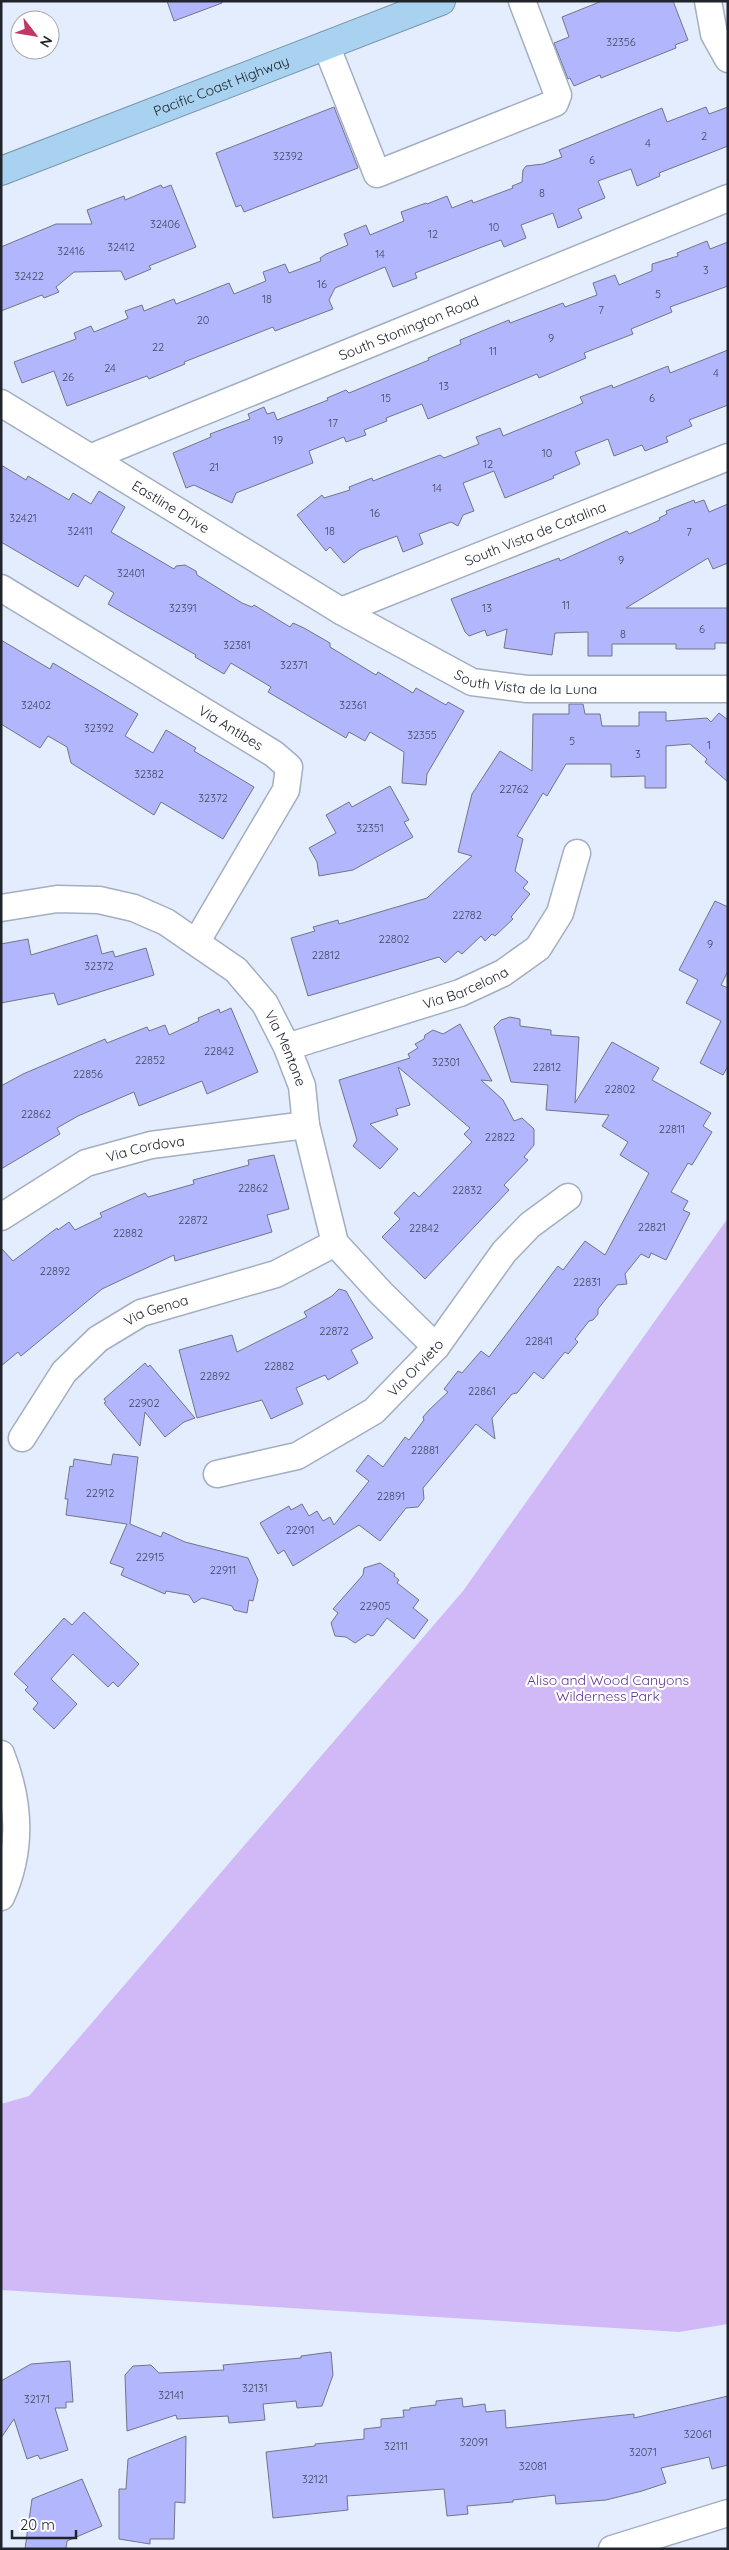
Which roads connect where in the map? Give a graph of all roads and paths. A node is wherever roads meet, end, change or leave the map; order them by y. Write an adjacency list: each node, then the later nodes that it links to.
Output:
1 (440, 1): 4 (highway, Pacific Coast Highway)
2 (522, 1): 4 (street)
3 (708, 1): 5 (street)
4 (326, 45): 6 (highway, Pacific Coast Highway)
5 (728, 59)
6 (1, 171)
7 (728, 198): 9 (street, South Stonington Road)
8 (1, 403): 9 (street, Eastline Drive)
9 (92, 457): 12 (street, Eastline Drive)
10 (728, 457): 12 (street, South Vista de Catalina)
11 (1, 588): 16 (street, Via Antibes)
12 (341, 611): 13 (street, South Vista de la Luna)
13 (728, 689)
14 (577, 853): 17 (street, Via Barcelona)
15 (1, 908): 16 (street, Via Mentone)
16 (197, 941): 17 (street, Via Mentone)
17 (286, 1047): 18 (street, Via Mentone)
18 (306, 1126): 20 (street, Via Cordova); 21 (street, Via Mentone)
19 (568, 1197): 22 (street, Via Orvieto)
20 (1, 1217)
21 (335, 1243): 22 (street, Via Mentone); 23 (street, Via Genoa)
22 (436, 1347): 24 (street, Via Orvieto)
23 (22, 1438)
24 (217, 1474)
25 (1, 1754): 26 (street)
26 (1, 1898)
27 (728, 2513): 28 (street)
28 (612, 2549)

